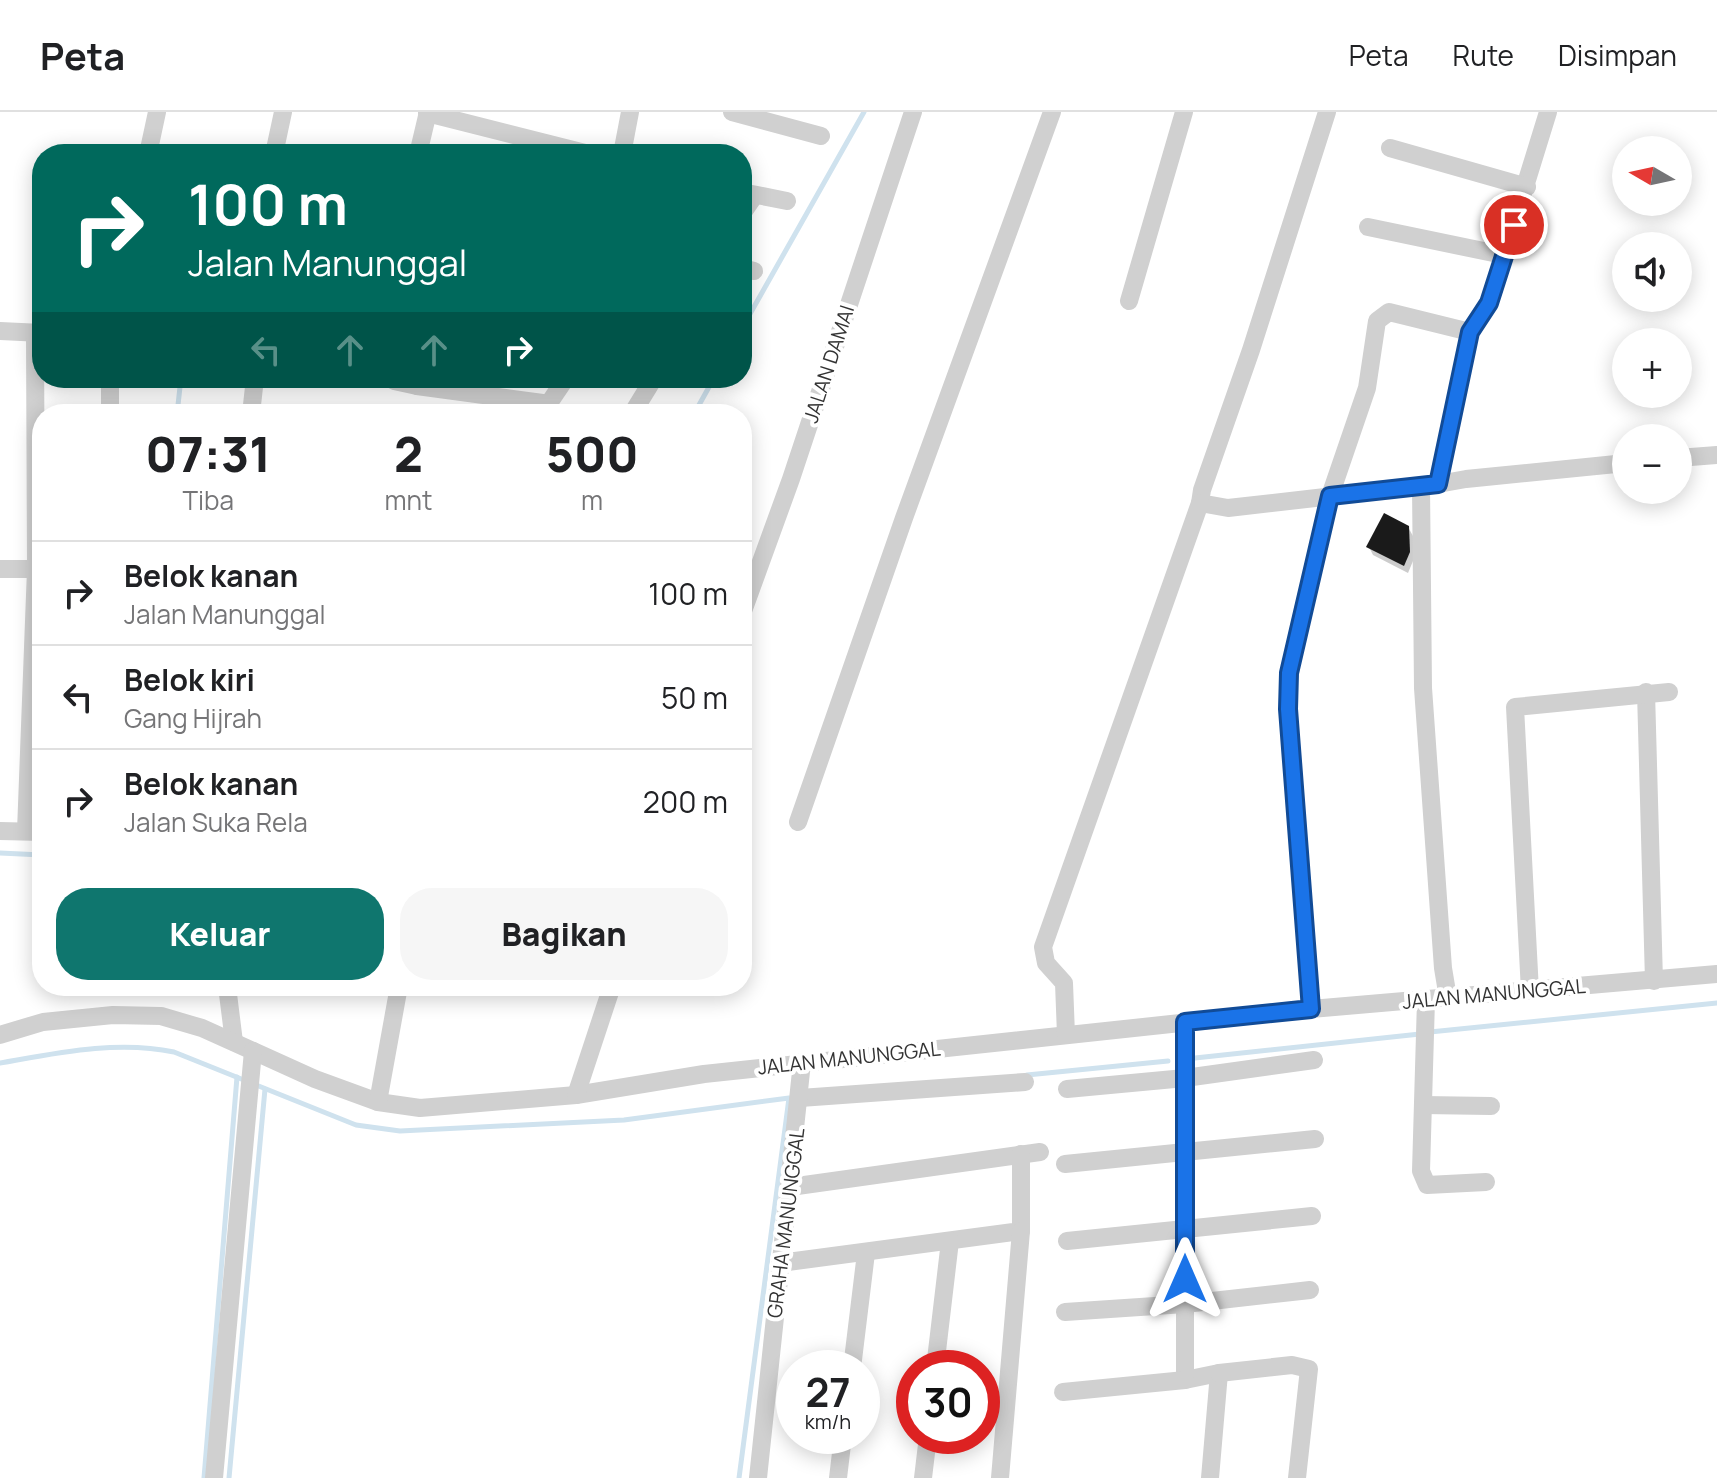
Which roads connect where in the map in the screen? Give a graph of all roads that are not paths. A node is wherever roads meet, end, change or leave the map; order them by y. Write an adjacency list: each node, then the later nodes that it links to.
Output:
1 (157, 112): 12 (street)
2 (283, 112): 13 (street)
3 (630, 112): 16 (street)
4 (732, 112): 11 (street)
5 (913, 112): 37 (street, JALAN DAMAI)
6 (1052, 112): 40 (street)
7 (1184, 112): 23 (street)
8 (1327, 112): 34 (street)
9 (1548, 112): 18 (street)
10 (428, 113): 14 (street); 15 (street)
11 (821, 136)
12 (150, 144)
13 (276, 144)
14 (420, 144)
15 (550, 144)
16 (624, 144)
17 (1390, 148): 18 (street)
18 (1527, 187): 22 (street)
19 (752, 195): 20 (street)
20 (787, 201)
21 (1368, 227): 22 (street)
22 (1503, 255): 25 (street)
23 (1129, 301)
24 (0, 331): 26 (street)
25 (1470, 332): 32 (street); 33 (street)
26 (32, 333)
27 (495, 388): 28 (street)
28 (534, 404)
29 (1717, 455): 30 (street)
30 (1692, 457)
31 (1612, 464): 32 (street)
32 (1430, 485): 33 (street); 49 (street)
33 (1330, 496): 34 (street); 51 (street)
34 (1200, 503): 54 (street)
35 (0, 569): 36 (street)
36 (32, 569)
37 (752, 586)
38 (1646, 692): 39 (street); 44 (street); 45 (street)
39 (1669, 692)
40 (798, 822)
41 (0, 831): 42 (street)
42 (32, 831)
43 (1717, 974): 44 (street, JALAN MANUNGGAL)
44 (1654, 981): 45 (street, JALAN MANUNGGAL)
45 (1530, 991): 49 (street, JALAN MANUNGGAL)
46 (228, 996): 55 (street)
47 (397, 996): 64 (street)
48 (609, 996): 62 (street)
49 (1448, 998): 50 (street, JALAN MANUNGGAL)
50 (1426, 1000): 51 (street, JALAN MANUNGGAL); 65 (street)
51 (1311, 1009): 52 (street, JALAN MANUNGGAL)
52 (1185, 1022): 54 (street, JALAN MANUNGGAL); 59 (street)
53 (0, 1035): 55 (street, JALAN MANUNGGAL)
54 (1066, 1035): 58 (street, JALAN MANUNGGAL)
55 (234, 1042): 56 (street, JALAN MANUNGGAL)
56 (253, 1054): 64 (street, JALAN MANUNGGAL); 89 (street)
57 (1314, 1060): 59 (street)
58 (802, 1065): 62 (street, JALAN MANUNGGAL); 63 (street, GRAHA MANUNGGAL)
59 (1185, 1075): 61 (street); 68 (street)
60 (1025, 1082): 63 (street)
61 (1067, 1089)
62 (576, 1095): 64 (street, JALAN MANUNGGAL)
63 (800, 1098): 71 (street, GRAHA MANUNGGAL)
64 (378, 1102)
65 (1423, 1105): 66 (street); 70 (street)
66 (1491, 1106)
67 (1315, 1139): 68 (street)
68 (1185, 1152): 69 (street); 73 (street)
69 (1065, 1164)
70 (1486, 1182)
71 (790, 1187): 74 (street); 78 (street, GRAHA MANUNGGAL)
72 (1312, 1216): 73 (street)
73 (1185, 1229): 76 (street); 80 (street)
74 (1021, 1231): 75 (street); 93 (street)
75 (950, 1241): 77 (street); 83 (street)
76 (1067, 1241)
77 (866, 1253): 78 (street); 82 (street)
78 (780, 1263): 90 (street, GRAHA MANUNGGAL)
79 (1310, 1290): 80 (street)
80 (1185, 1304): 81 (street); 85 (street)
81 (1065, 1312)
82 (854, 1350)
83 (937, 1350)
84 (1219, 1373): 85 (street); 94 (street); 95 (street)
85 (1185, 1380): 86 (street)
86 (1063, 1392)
87 (841, 1454): 91 (street)
88 (926, 1454): 92 (street)
89 (214, 1478)
90 (758, 1478)
91 (838, 1478)
92 (923, 1478)
93 (1000, 1478)
94 (1210, 1478)
95 (1297, 1478)

